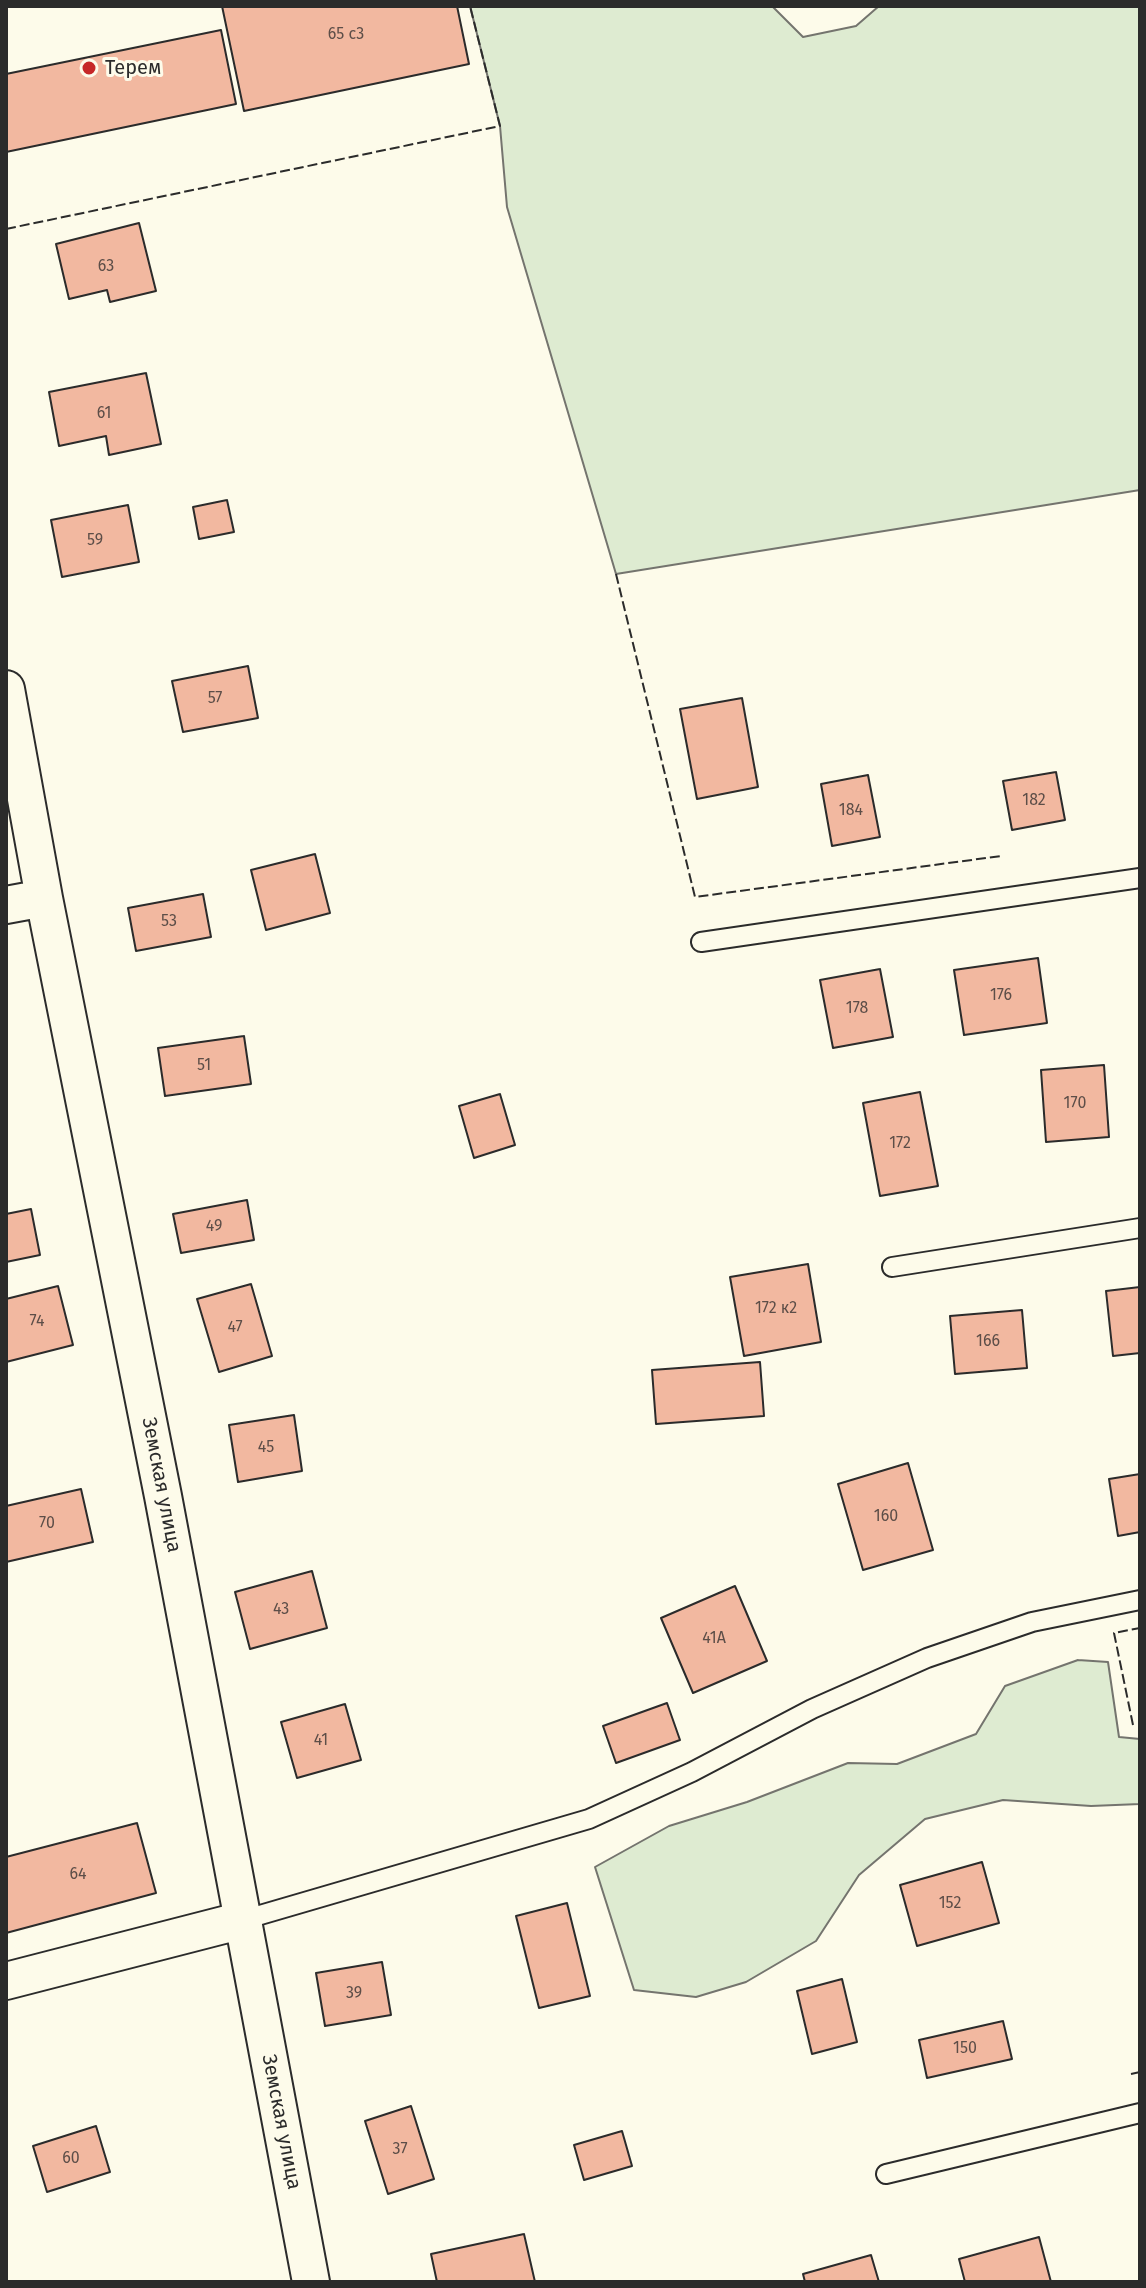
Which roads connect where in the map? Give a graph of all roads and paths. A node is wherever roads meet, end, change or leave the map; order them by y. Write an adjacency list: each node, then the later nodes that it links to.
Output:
1 (6, 689): 3 (street, Земская улица)
2 (1140, 878): 5 (lane)
3 (44, 898): 4 (street); 9 (street, Земская улица)
4 (6, 905)
5 (701, 942)
6 (1140, 1228): 7 (lane)
7 (892, 1267)
8 (1140, 1600): 9 (lane)
9 (243, 1920): 10 (street); 13 (street, Земская улица)
10 (6, 1981)
11 (1140, 2113): 12 (lane)
12 (886, 2174)
13 (311, 2282)

